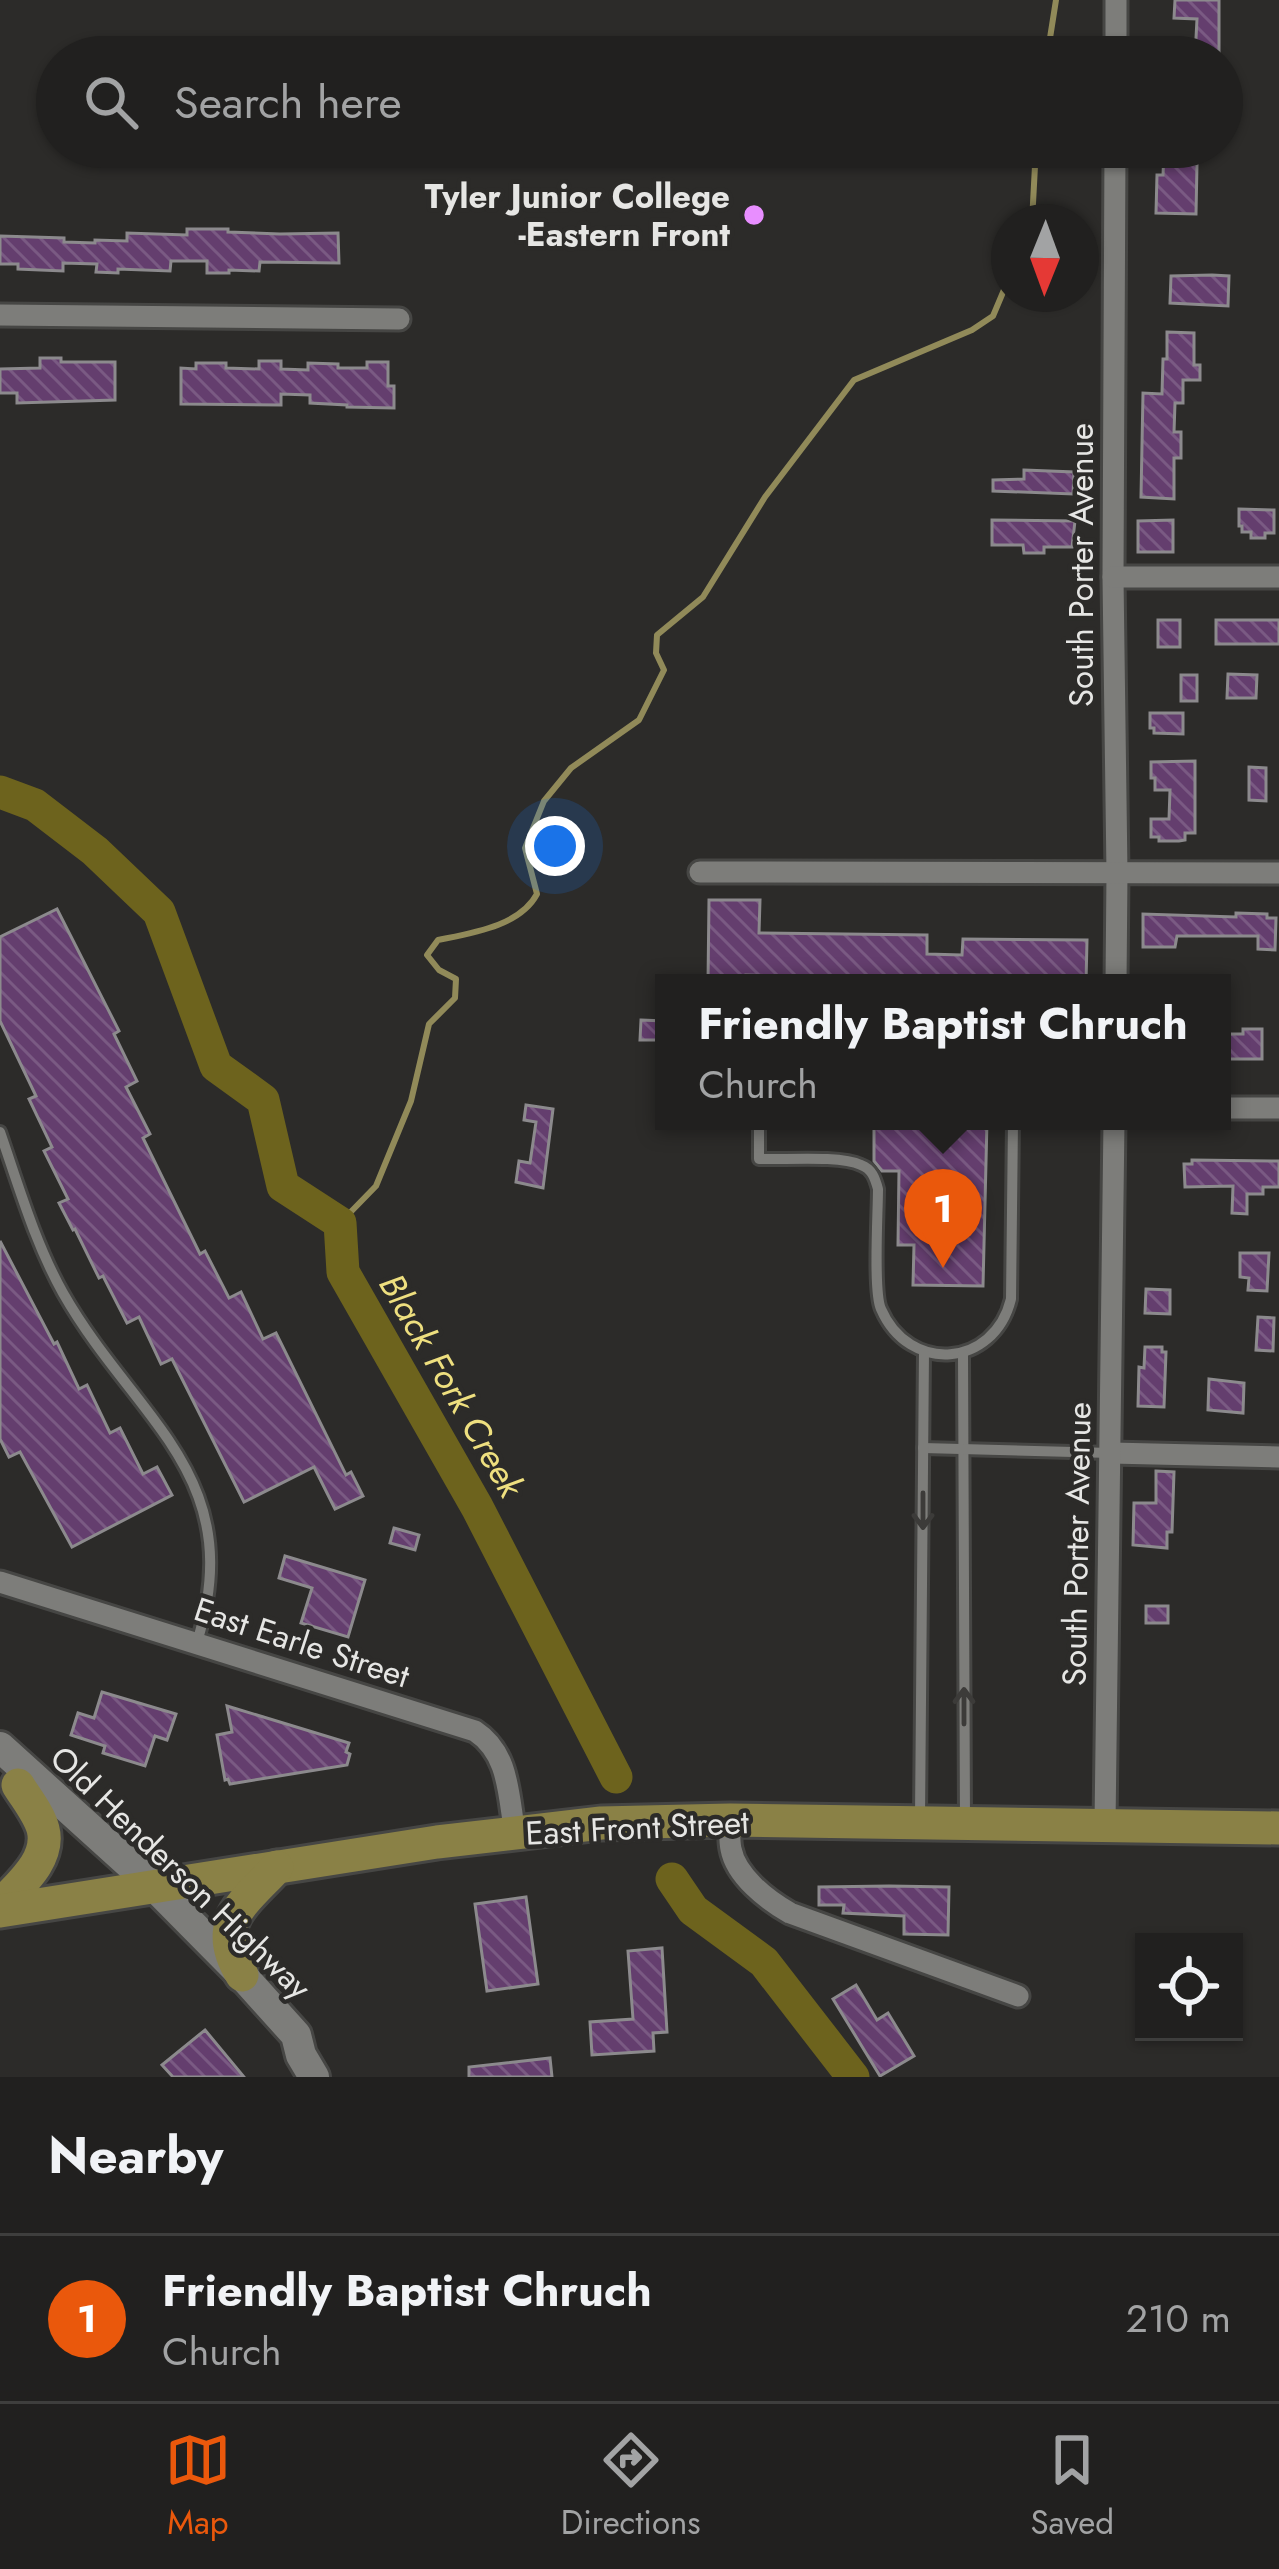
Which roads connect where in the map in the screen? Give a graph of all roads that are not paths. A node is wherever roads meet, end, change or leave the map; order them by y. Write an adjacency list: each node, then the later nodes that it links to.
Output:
1 (1116, 0): 2 (street)
2 (1116, 36)
3 (1115, 168): 6 (street, South Porter Avenue)
4 (0, 315): 5 (street)
5 (399, 319)
6 (1113, 577): 7 (street); 9 (street, South Porter Avenue)
7 (1279, 578)
8 (700, 872): 9 (street)
9 (1117, 873): 10 (street); 11 (street, South Porter Avenue)
10 (1279, 873)
11 (1116, 974)
12 (1231, 1108): 13 (street)
13 (1279, 1108)
14 (760, 1130): 18 (lane)
15 (1013, 1130): 19 (lane)
16 (1114, 1130): 22 (street, South Porter Avenue)
17 (0, 1132): 25 (lane)
18 (924, 1352): 19 (lane); 20 (lane)
19 (963, 1354): 21 (lane)
20 (923, 1448): 21 (lane); 29 (lane, one-way to 29)
21 (964, 1449): 22 (lane); 30 (lane, one-way to 21)
22 (1111, 1453): 23 (street); 31 (street, South Porter Avenue)
23 (1279, 1456)
24 (0, 1582): 25 (street, East Earle Street)
25 (197, 1642): 33 (street, East Earle Street)
26 (0, 1747): 35 (main road, Old Henderson Highway)
27 (9, 1776): 35 (main road, Old Henderson Highway); 36 (main road)
28 (730, 1820): 29 (main road, East Front Street); 33 (main road, East Front Street); 38 (street)
29 (920, 1822): 30 (main road, East Front Street)
30 (965, 1823): 31 (main road, East Front Street)
31 (1105, 1825): 32 (main road, East Front Street)
32 (1279, 1828)
33 (514, 1833): 34 (main road, East Front Street)
34 (277, 1868): 35 (main road, East Front Street); 37 (main road)
35 (141, 1889): 36 (main road, East Front Street); 37 (main road, Old Henderson Highway); 39 (main road, Old Henderson Highway)
36 (0, 1909)
37 (242, 1975): 39 (main road, Old Henderson Highway)
38 (1018, 1996)
39 (308, 2066)

